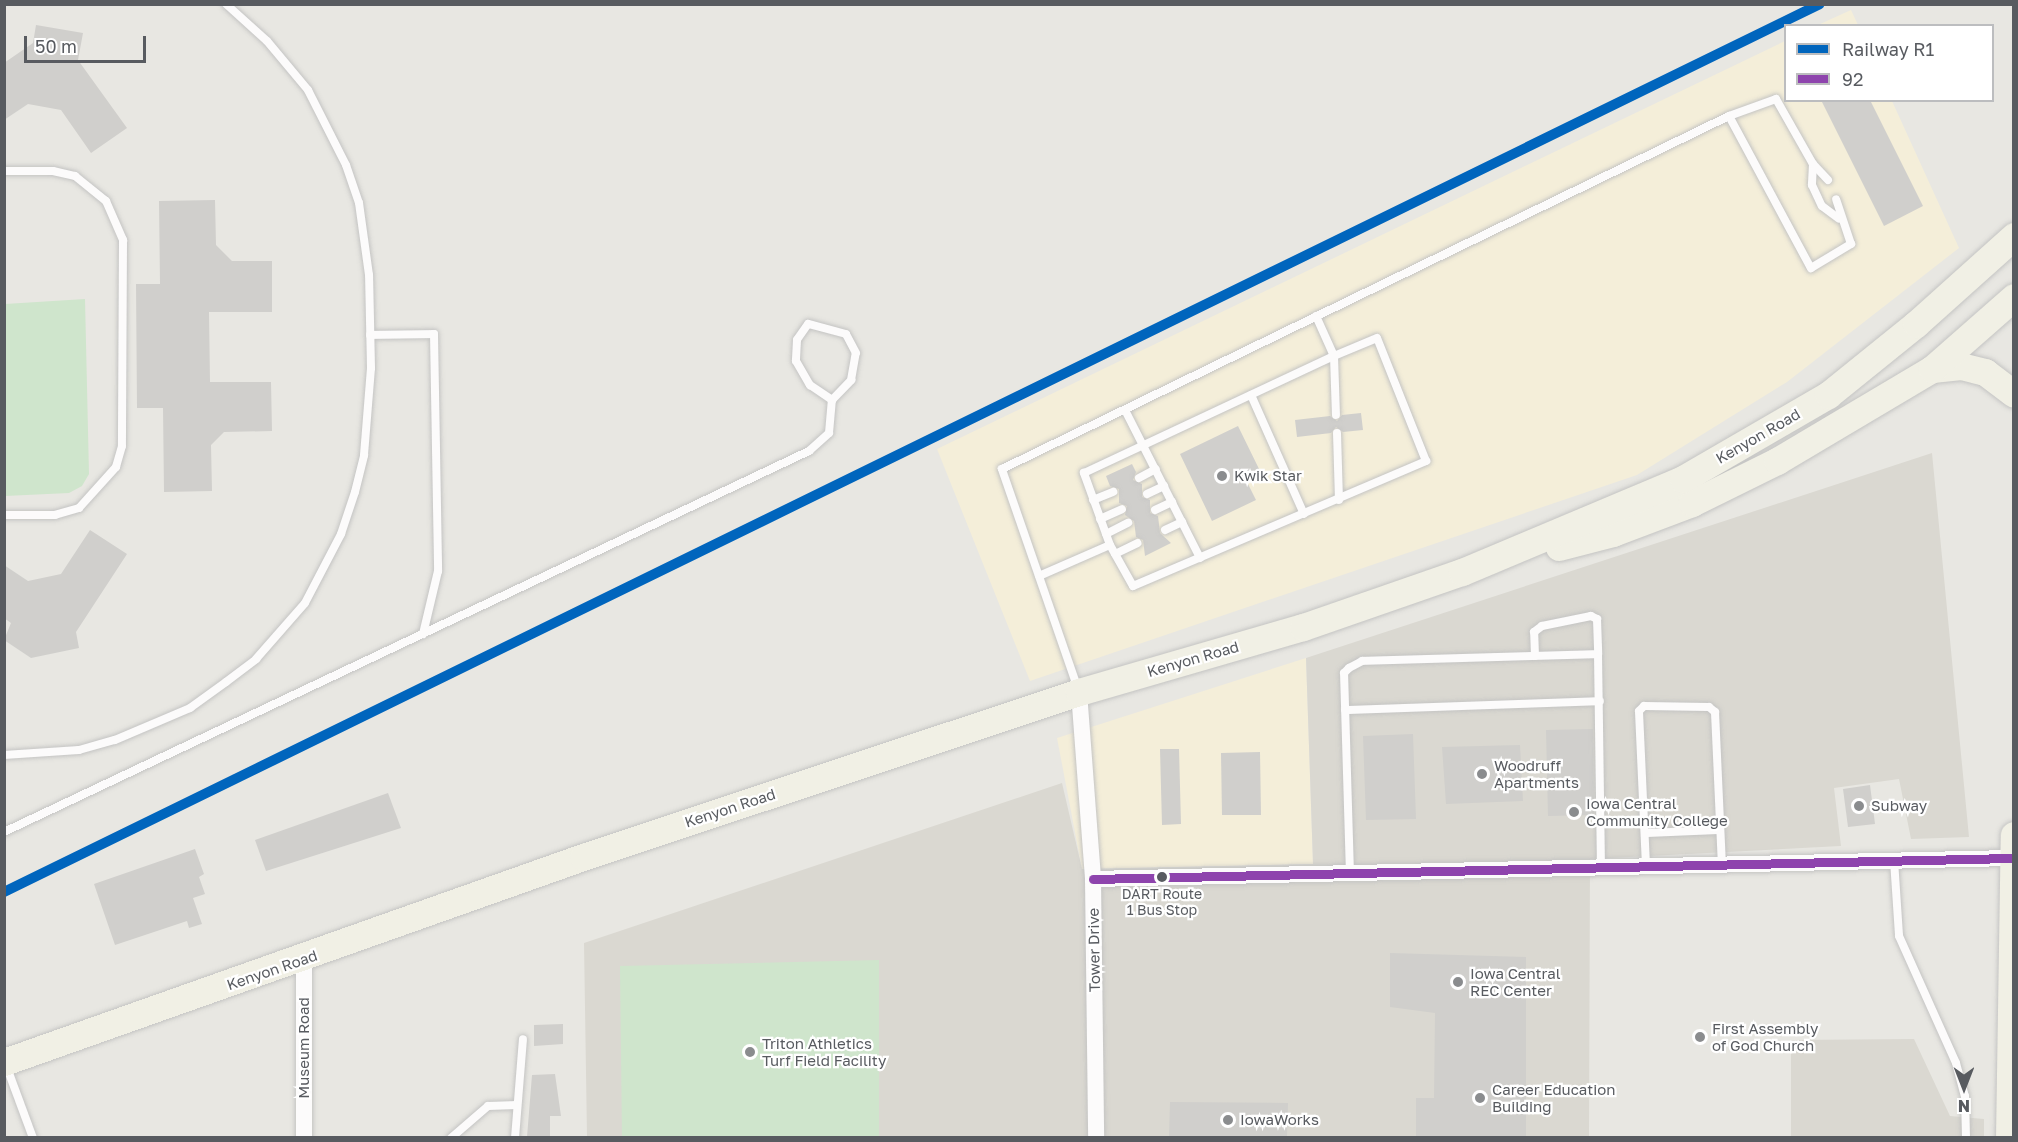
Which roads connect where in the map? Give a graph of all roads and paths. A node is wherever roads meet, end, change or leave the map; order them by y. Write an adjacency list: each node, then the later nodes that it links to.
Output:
1 (225, 4): 11 (lane)
2 (1729, 116): 3 (lane); 7 (lane); 10 (lane)
3 (1813, 164): 5 (lane); 7 (lane)
4 (4, 171): 32 (lane)
5 (1828, 180)
6 (1836, 199): 7 (lane)
7 (1839, 219)
8 (2013, 236): 42 (main road, Kenyon Road)
9 (2013, 297): 13 (main road, Kenyon Road)
10 (1316, 316): 12 (lane); 17 (lane)
11 (370, 335): 44 (lane); 50 (lane)
12 (1334, 356): 15 (lane); 18 (lane); 27 (lane)
13 (1932, 369): 14 (main road); 42 (main road, Kenyon Road)
14 (2013, 394)
15 (1251, 395): 20 (lane); 31 (lane)
16 (832, 400): 16 (lane); 44 (lane)
17 (1125, 410): 20 (lane); 43 (lane)
18 (1336, 415)
19 (1337, 433): 27 (lane)
20 (1144, 445): 21 (lane); 26 (lane)
21 (1156, 469): 22 (lane); 23 (lane)
22 (1139, 478)
23 (1164, 486): 25 (lane); 28 (lane)
24 (1113, 492): 26 (lane)
25 (1147, 494)
26 (1093, 500): 33 (lane)
27 (1339, 500): 31 (lane)
28 (1172, 502): 30 (lane); 34 (lane)
29 (1122, 509): 33 (lane)
30 (1155, 510)
31 (1304, 514): 41 (lane)
32 (4, 515)
33 (1100, 519): 37 (lane)
34 (1182, 522): 36 (lane); 41 (lane)
35 (1128, 523): 37 (lane)
36 (1165, 530)
37 (1106, 534): 39 (lane)
38 (1138, 543): 40 (lane)
39 (1110, 545): 40 (lane); 43 (lane)
40 (1115, 554): 41 (lane)
41 (1200, 558)
42 (1462, 572): 47 (main road, Kenyon Road)
43 (1039, 576): 47 (lane)
44 (423, 634): 52 (lane)
45 (1598, 654): 46 (lane); 46 (lane); 48 (lane)
46 (1535, 656): 49 (lane)
47 (1079, 692): 61 (street, Tower Drive); 62 (main road, Kenyon Road)
48 (1600, 701): 49 (lane); 59 (lane)
49 (1345, 710): 60 (lane)
50 (4, 755)
51 (1720, 830): 53 (lane); 53 (lane); 57 (lane)
52 (4, 832)
53 (1645, 833): 58 (lane)
54 (2013, 835): 55 (main road)
55 (2013, 858): 56 (street); 72 (main road)
56 (1894, 860): 57 (street); 71 (lane)
57 (1722, 865): 58 (street)
58 (1646, 866): 59 (street)
59 (1601, 867): 60 (street)
60 (1350, 874): 61 (street)
61 (1093, 879): 70 (street, Tower Drive)
62 (304, 959): 64 (main road, Kenyon Road); 67 (street, Museum Road)
63 (523, 1039): 65 (lane)
64 (5, 1062): 66 (lane)
65 (517, 1106): 68 (lane); 69 (lane)
66 (33, 1137)
67 (304, 1137)
68 (451, 1137)
69 (515, 1137)
70 (1096, 1137)
71 (1966, 1137)
72 (2009, 1137)

